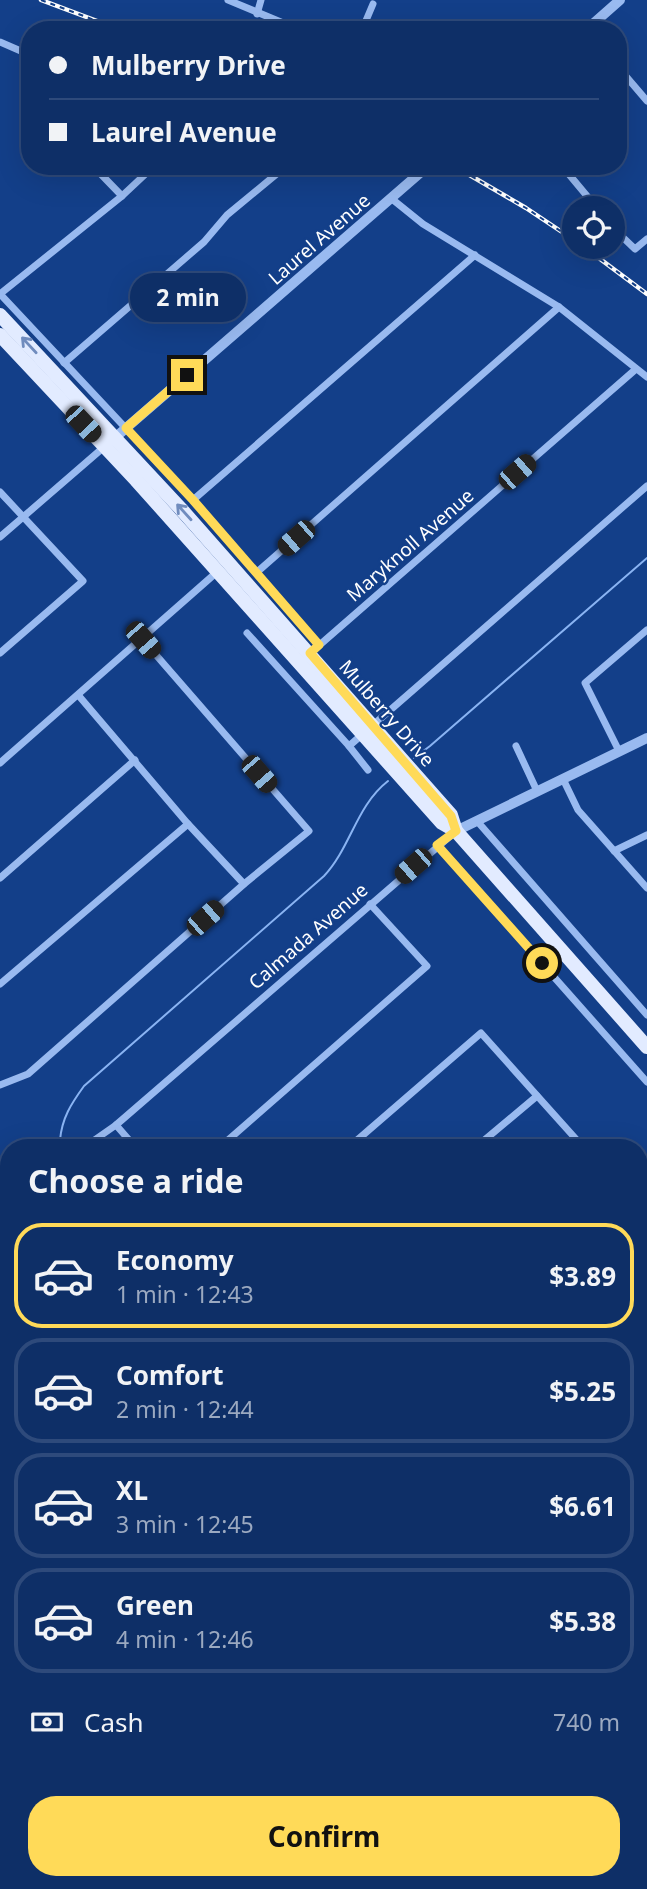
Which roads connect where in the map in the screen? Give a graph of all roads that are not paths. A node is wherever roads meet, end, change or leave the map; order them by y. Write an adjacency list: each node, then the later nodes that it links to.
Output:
1 (228, 0): 5 (street)
2 (261, 0): 5 (street)
3 (620, 0): 8 (street)
4 (373, 4): 7 (street)
5 (257, 13): 6 (street)
6 (277, 21)
7 (366, 21)
8 (596, 21)
9 (0, 42): 10 (street)
10 (21, 51)
11 (627, 77): 12 (street)
12 (646, 98)
13 (102, 175): 18 (street)
14 (144, 175): 18 (street)
15 (275, 175): 28 (street)
16 (418, 175): 20 (street, Laurel Avenue)
17 (570, 175): 19 (street)
18 (122, 196): 24 (street)
19 (587, 196)
20 (392, 199): 23 (street); 31 (street, Laurel Avenue)
21 (625, 239): 22 (street)
22 (647, 239)
23 (475, 255): 25 (street); 34 (street)
24 (0, 294): 28 (street)
25 (559, 307): 29 (street); 38 (street)
26 (0, 315): 31 (main road, Mulberry Drive, one-way to 26)
27 (0, 335): 31 (main road, Mulberry Drive)
28 (64, 363): 31 (street)
29 (636, 369): 30 (street); 43 (street, Maryknoll Avenue)
30 (647, 377)
31 (115, 438): 34 (street); 35 (street); 37 (main road, Mulberry Drive)
32 (647, 486): 45 (street)
33 (0, 492): 35 (street)
34 (193, 500): 38 (street)
35 (22, 518): 36 (street); 42 (street)
36 (0, 537)
37 (223, 567): 41 (street); 43 (main road, Mulberry Drive)
38 (256, 573): 43 (street)
39 (647, 630): 49 (street)
40 (247, 633): 47 (street)
41 (143, 640): 44 (street); 62 (street)
42 (0, 653)
43 (309, 654): 45 (main road, Mulberry Drive)
44 (79, 696): 50 (street); 51 (street)
45 (366, 729): 47 (street); 57 (main road, Mulberry Drive)
46 (647, 738): 49 (street, Calmada Avenue)
47 (349, 746): 52 (street)
48 (516, 746): 54 (street)
49 (619, 751): 53 (street, Calmada Avenue)
50 (135, 760): 56 (street); 61 (street)
51 (0, 763)
52 (368, 770)
53 (563, 779): 54 (street, Calmada Avenue); 60 (street)
54 (537, 791): 55 (street, Calmada Avenue)
55 (477, 821): 57 (street, Calmada Avenue); 66 (street)
56 (188, 824): 62 (street); 65 (street)
57 (456, 831): 59 (street, Calmada Avenue); 67 (main road, Mulberry Drive)
58 (647, 835): 60 (street)
59 (437, 845): 64 (street, Calmada Avenue); 68 (street)
60 (614, 851): 63 (street)
61 (0, 878)
62 (244, 884): 69 (street)
63 (647, 888)
64 (370, 904): 71 (street, Calmada Avenue); 74 (street)
65 (0, 984)
66 (647, 1014)
67 (647, 1047)
68 (647, 1082)
69 (0, 1085)
70 (537, 1096): 75 (street); 76 (street); 77 (street)
71 (116, 1125): 72 (street, Calmada Avenue); 73 (street)
72 (96, 1139)
73 (128, 1139)
74 (229, 1139)
75 (358, 1139)
76 (486, 1139)
77 (576, 1139)

